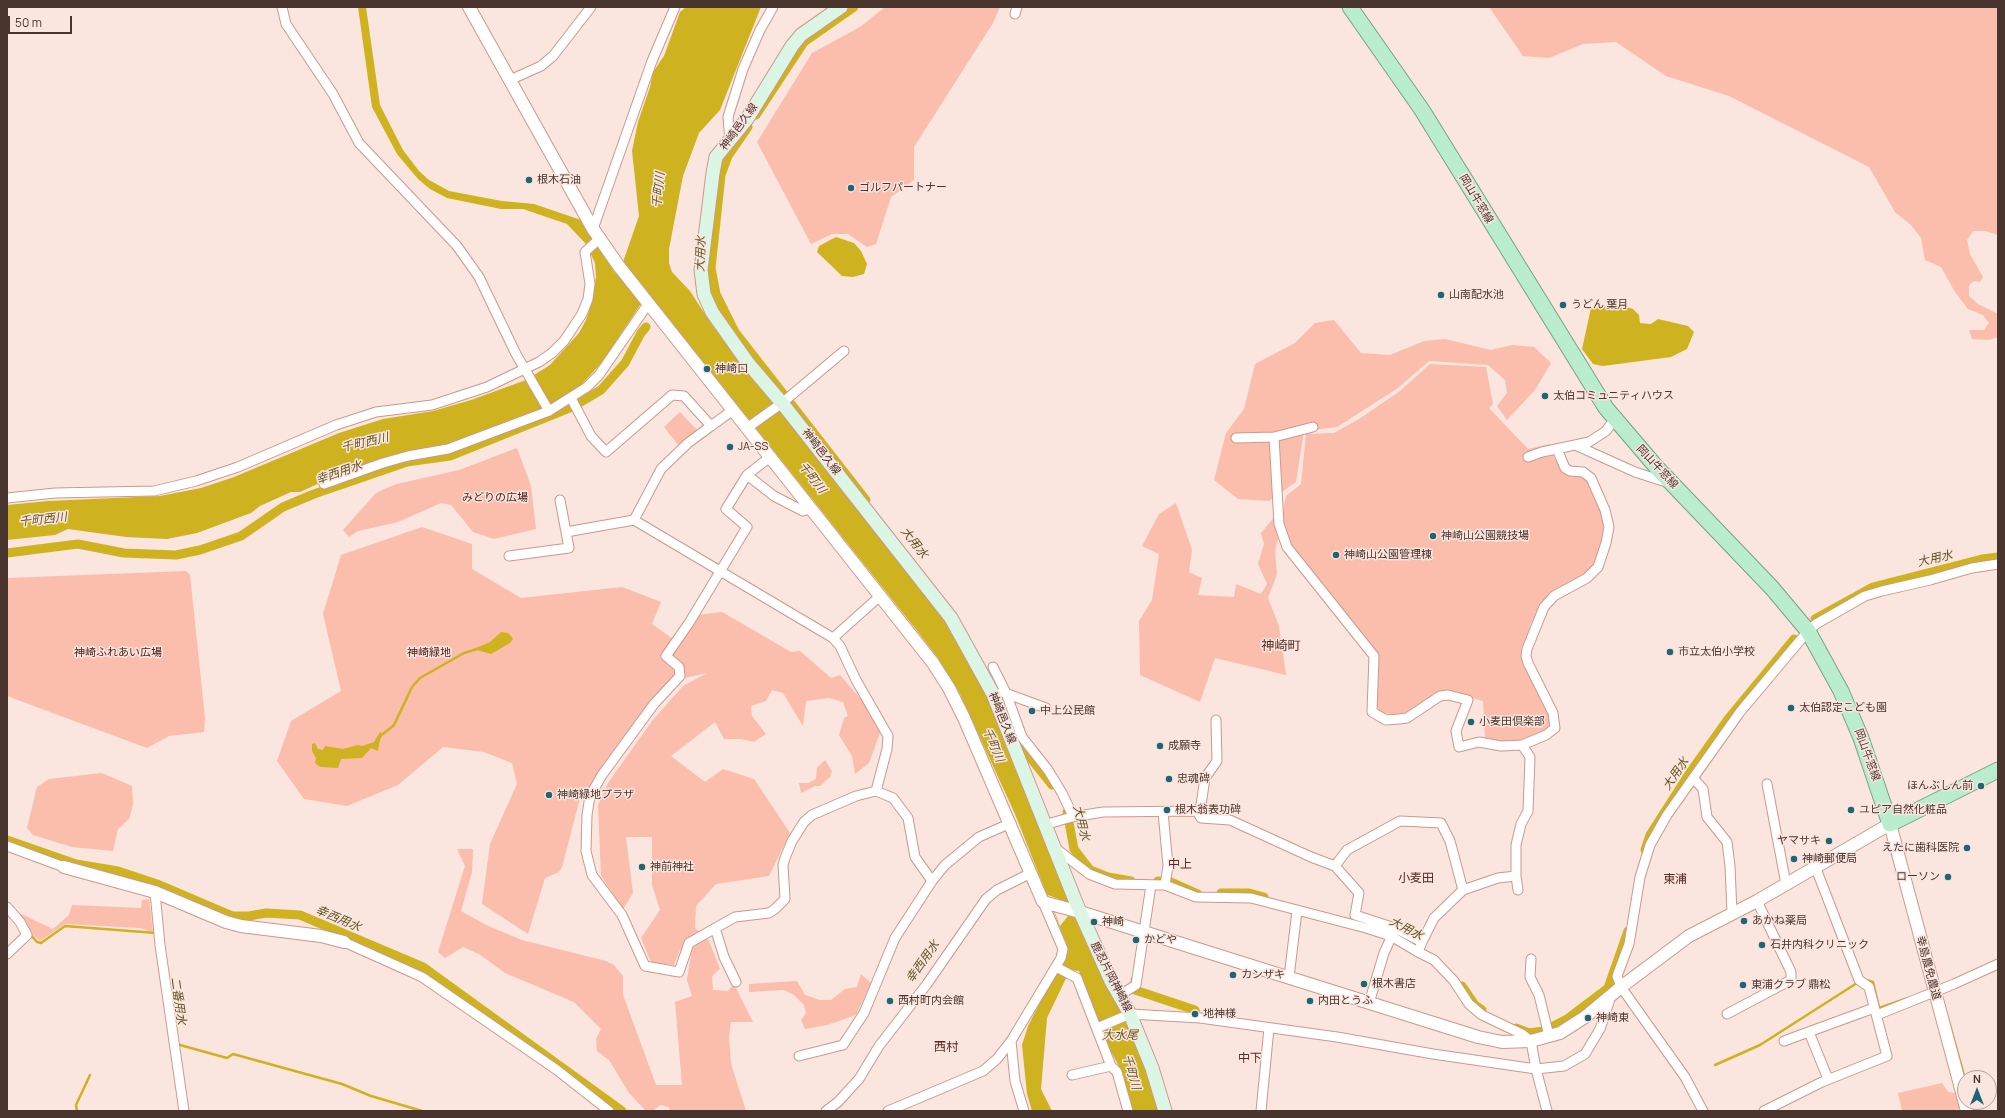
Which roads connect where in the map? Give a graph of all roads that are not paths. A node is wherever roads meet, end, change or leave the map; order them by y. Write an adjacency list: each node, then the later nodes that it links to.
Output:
1 (282, 7): 13 (street)
2 (469, 7): 8 (street)
3 (591, 7): 8 (street)
4 (675, 7): 10 (street)
5 (772, 7): 9 (street)
6 (841, 7): 9 (main road, 神崎邑久線)
7 (1350, 7): 18 (main road, 岡山牛窓線)
8 (510, 80): 10 (street)
9 (730, 142): 14 (main road, 神崎邑久線)
10 (597, 236): 11 (street); 13 (street)
11 (646, 302): 15 (street); 17 (street)
12 (844, 351): 14 (street)
13 (525, 370): 16 (street); 31 (street)
14 (783, 401): 20 (street); 43 (main road, 神崎邑久線)
15 (574, 403): 16 (street); 19 (street)
16 (549, 409): 29 (street)
17 (733, 410): 19 (street); 20 (street)
18 (1614, 420): 24 (street); 30 (main road, 岡山牛窓線)
19 (710, 426): 34 (street)
20 (749, 427): 26 (street)
21 (1313, 427): 22 (street)
22 (1274, 437): 23 (street); 46 (street)
23 (1236, 438)
24 (1575, 445): 25 (street); 30 (street)
25 (1557, 449): 27 (street); 46 (street)
26 (770, 457): 28 (street); 33 (street)
27 (1528, 457)
28 (747, 475): 33 (street); 38 (street)
29 (324, 484)
30 (1673, 484): 40 (main road, 岡山牛窓線)
31 (7, 498)
32 (560, 500): 35 (street)
33 (811, 509): 39 (street)
34 (634, 520): 35 (street); 38 (street)
35 (566, 532): 36 (street)
36 (509, 556)
37 (1998, 564): 40 (street)
38 (721, 571): 41 (street); 78 (street)
39 (880, 596): 41 (street); 54 (street)
40 (1808, 631): 48 (street); 55 (main road, 岡山牛窓線)
41 (833, 638): 50 (street)
42 (993, 667): 43 (street)
43 (1000, 693): 44 (street); 53 (street); 56 (main road, 神崎邑久線)
44 (1046, 708)
45 (1216, 720): 51 (street)
46 (1522, 745): 63 (street)
47 (1998, 770): 55 (main road)
48 (1693, 778): 76 (street); 89 (street)
49 (1767, 784): 66 (street)
50 (876, 791): 64 (street); 78 (street)
51 (1197, 811): 52 (street); 59 (street)
52 (1163, 812): 53 (street); 65 (street)
53 (1073, 816): 56 (street)
54 (1010, 823): 62 (street); 64 (street)
55 (1890, 824): 60 (street); 90 (street, 幸島農免農道)
56 (1044, 825): 58 (main road, 神崎邑久線)
57 (7, 846): 61 (street)
58 (1052, 846): 67 (street); 74 (main road, 神崎邑久線)
59 (1335, 866): 68 (street); 77 (street)
60 (1815, 866): 66 (street); 94 (street)
61 (64, 867): 70 (street)
62 (1031, 873): 72 (street); 111 (street)
63 (1516, 876): 68 (street); 69 (street)
64 (932, 881): 104 (street)
65 (1166, 882): 67 (street); 75 (street)
66 (1786, 884): 71 (street)
67 (1151, 885): 79 (street)
68 (1463, 890): 82 (street)
69 (1518, 890)
70 (155, 892): 81 (street); 109 (street)
71 (1757, 901): 76 (street); 95 (street)
72 (1048, 903): 74 (street); 86 (street)
73 (7, 906): 83 (street)
74 (1078, 911): 79 (street); 91 (main road, 鹿忍片岡神崎線)
75 (1297, 911): 77 (street); 87 (street)
76 (1732, 913): 89 (street)
77 (1354, 920): 80 (street)
78 (715, 928): 88 (street)
79 (1144, 932): 87 (street); 91 (street)
80 (1393, 932): 82 (street); 93 (street)
81 (344, 942): 110 (street)
82 (1420, 947): 101 (street)
83 (7, 954)
84 (1531, 959): 99 (street)
85 (1998, 964): 90 (street)
86 (1057, 968): 97 (street); 103 (street)
87 (1289, 978): 93 (street)
88 (736, 982)
89 (1621, 987): 92 (street); 118 (street)
90 (1934, 992): 94 (street); 120 (street, 幸島農免農道)
91 (1120, 995): 96 (main road, 鹿忍片岡神崎線)
92 (1611, 996): 99 (street); 106 (street)
93 (1369, 1003): 101 (street)
94 (1876, 1011): 100 (street); 108 (street)
95 (1727, 1014)
96 (1128, 1015): 97 (street); 98 (street); 115 (main road, 鹿忍片岡神崎線)
97 (1099, 1027): 105 (street)
98 (1268, 1030): 106 (street); 116 (street)
99 (1548, 1031): 101 (street)
100 (1809, 1032): 102 (street); 108 (street)
101 (1531, 1041): 106 (street)
102 (1784, 1041)
103 (1011, 1042): 112 (street); 113 (street)
104 (799, 1056)
105 (1111, 1066): 107 (street); 114 (street)
106 (1536, 1069): 117 (street)
107 (1072, 1075)
108 (1828, 1080): 119 (street)
109 (184, 1111)
110 (609, 1111)
111 (826, 1111)
112 (888, 1111)
113 (1024, 1111)
114 (1128, 1111)
115 (1165, 1111)
116 (1261, 1111)
117 (1548, 1111)
118 (1703, 1111)
119 (1764, 1111)
120 (1967, 1111)

